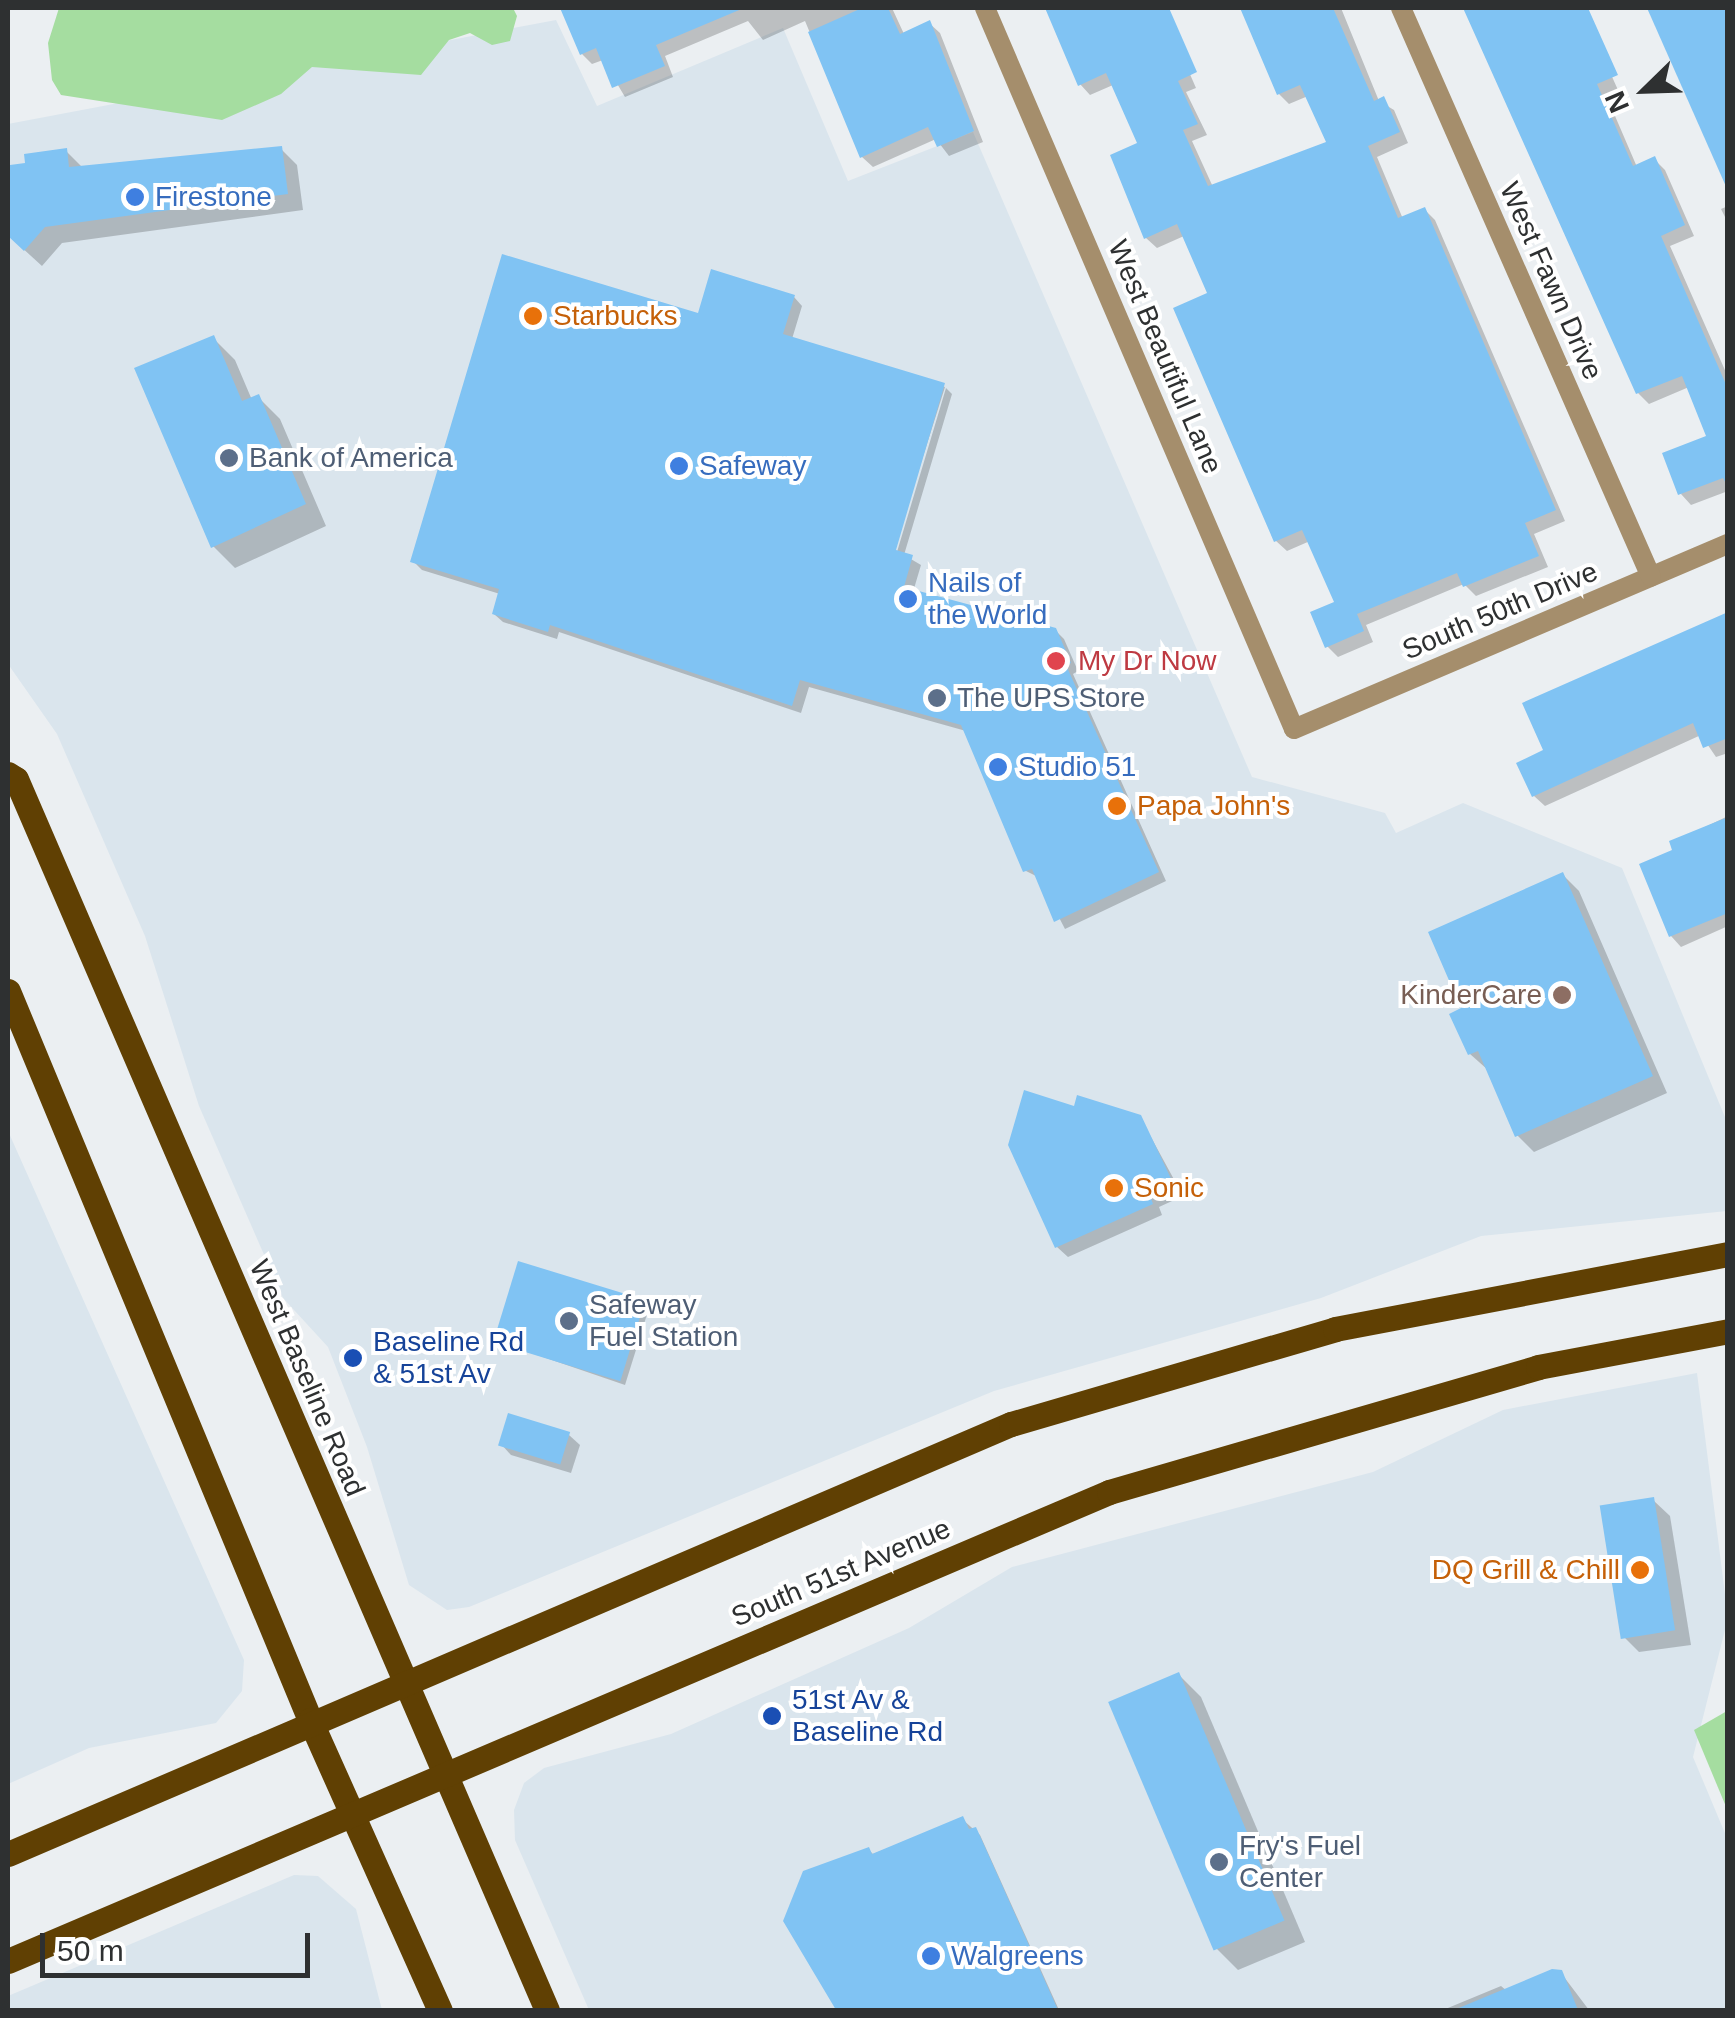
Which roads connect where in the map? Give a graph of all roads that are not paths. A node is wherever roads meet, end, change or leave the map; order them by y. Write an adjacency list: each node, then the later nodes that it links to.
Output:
1 (985, 8): 5 (street, West Beautiful Lane)
2 (1401, 8): 4 (street, West Fawn Drive)
3 (1728, 544): 4 (street, South 50th Drive)
4 (1651, 577): 5 (street, South 50th Drive)
5 (1294, 729)
6 (8, 774): 10 (main road, West Baseline Road)
7 (8, 991): 11 (main road)
8 (1728, 1254): 10 (main road)
9 (1728, 1331): 12 (main road, South 51st Avenue)
10 (406, 1679): 11 (main road); 12 (main road, West Baseline Road)
11 (310, 1720): 13 (main road); 14 (main road)
12 (444, 1774): 13 (main road, South 51st Avenue); 17 (main road, West Baseline Road)
13 (352, 1813): 15 (main road, South 51st Avenue); 16 (main road)
14 (8, 1854)
15 (8, 1961)
16 (440, 2010)
17 (547, 2010)

